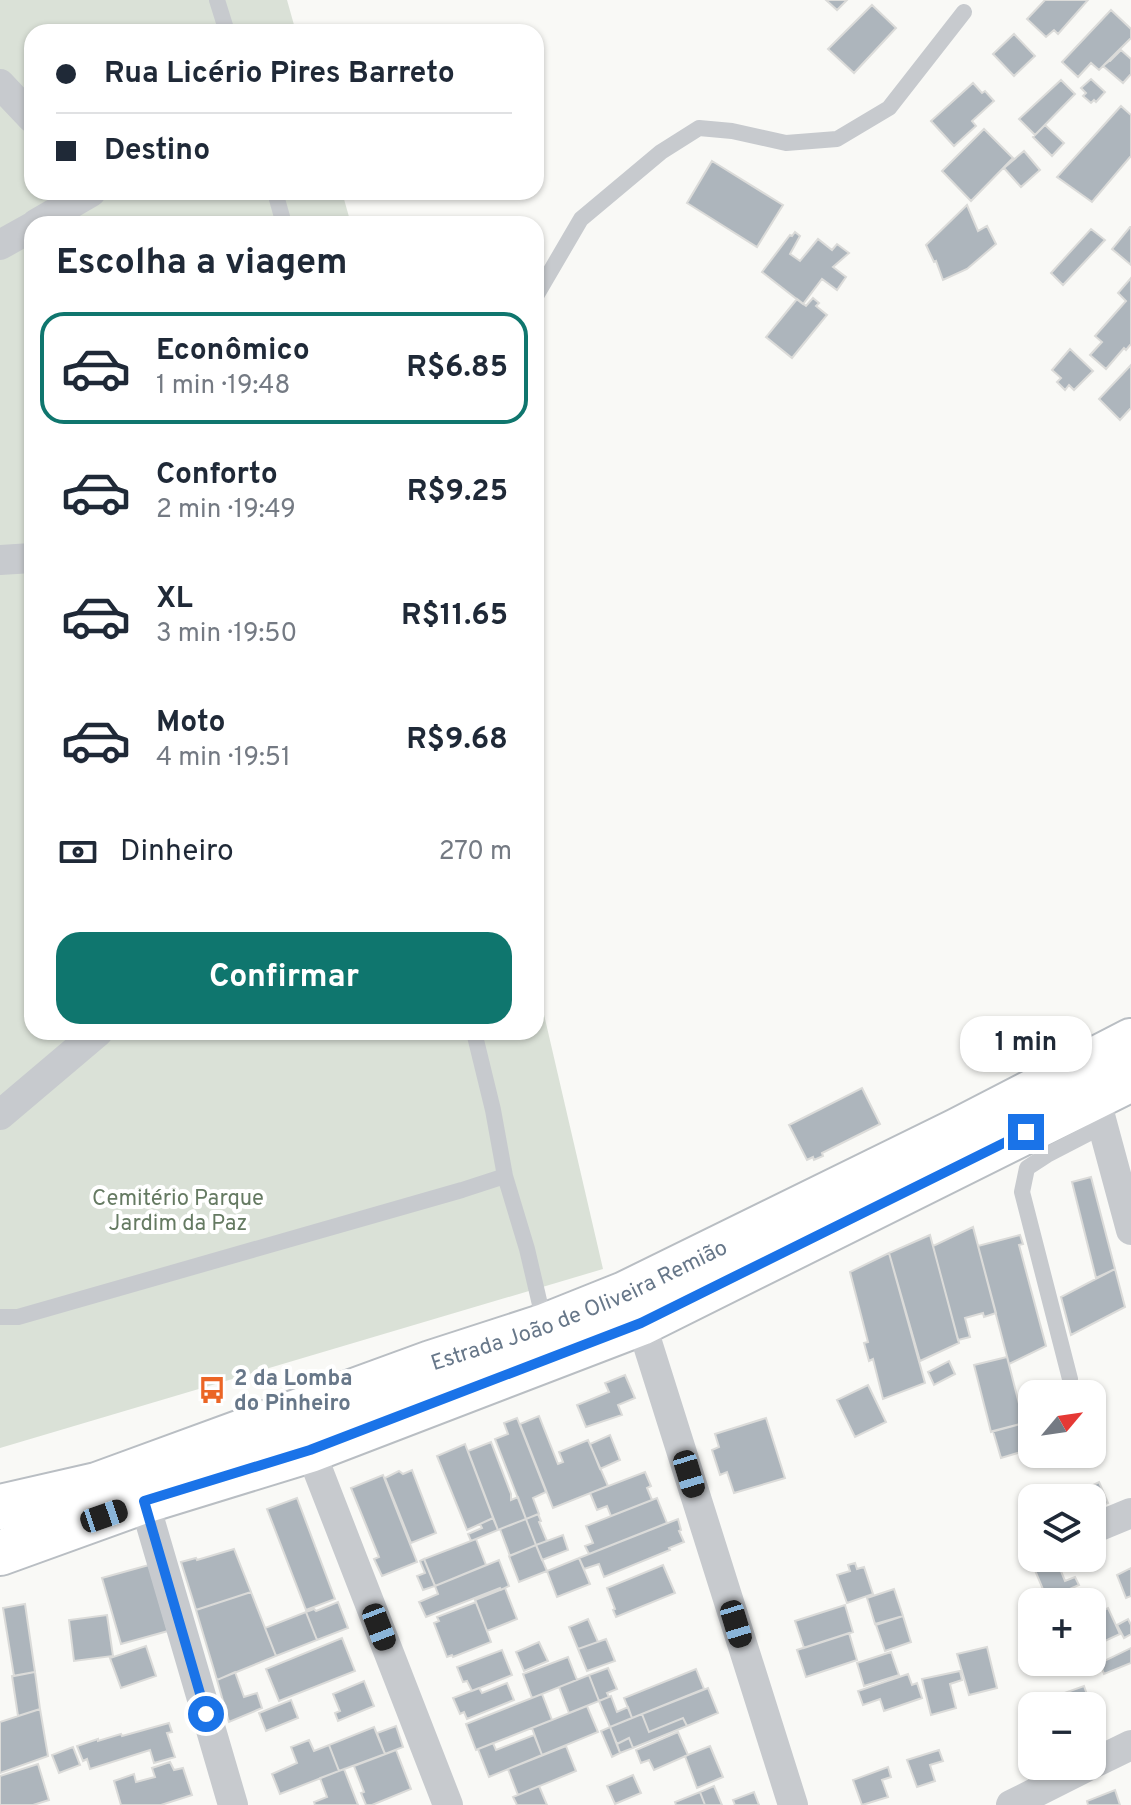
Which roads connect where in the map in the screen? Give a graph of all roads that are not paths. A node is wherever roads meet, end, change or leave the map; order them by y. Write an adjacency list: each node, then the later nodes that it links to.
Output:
1 (217, 0): 3 (lane)
2 (964, 12): 10 (lane)
3 (224, 24)
4 (0, 84): 5 (street)
5 (24, 110)
6 (77, 200): 7 (street)
7 (50, 216)
8 (24, 231): 9 (street)
9 (0, 245)
10 (544, 282)
11 (24, 558): 12 (street)
12 (0, 560)
13 (89, 1040): 17 (street)
14 (476, 1040): 18 (lane)
15 (1131, 1041): 22 (main road, Estrada João de Oliveira Remião)
16 (1110, 1101): 19 (street); 21 (main road, Estrada João de Oliveira Remião); 23 (lane)
17 (0, 1115)
18 (505, 1176): 20 (lane); 22 (lane)
19 (1131, 1230)
20 (0, 1317)
21 (641, 1323): 24 (main road, Estrada João de Oliveira Remião); 35 (street)
22 (545, 1326): 26 (main road, Estrada João de Oliveira Remião)
23 (1070, 1379)
24 (310, 1450): 25 (main road, Estrada João de Oliveira Remião); 34 (street)
25 (144, 1501): 29 (main road, Estrada João de Oliveira Remião); 33 (street)
26 (0, 1507)
27 (1131, 1513): 28 (street)
28 (1106, 1523)
29 (0, 1553)
30 (1131, 1745): 31 (street)
31 (1106, 1757)
32 (1060, 1780): 36 (street)
33 (233, 1805)
34 (448, 1805)
35 (793, 1805)
36 (1011, 1805)

